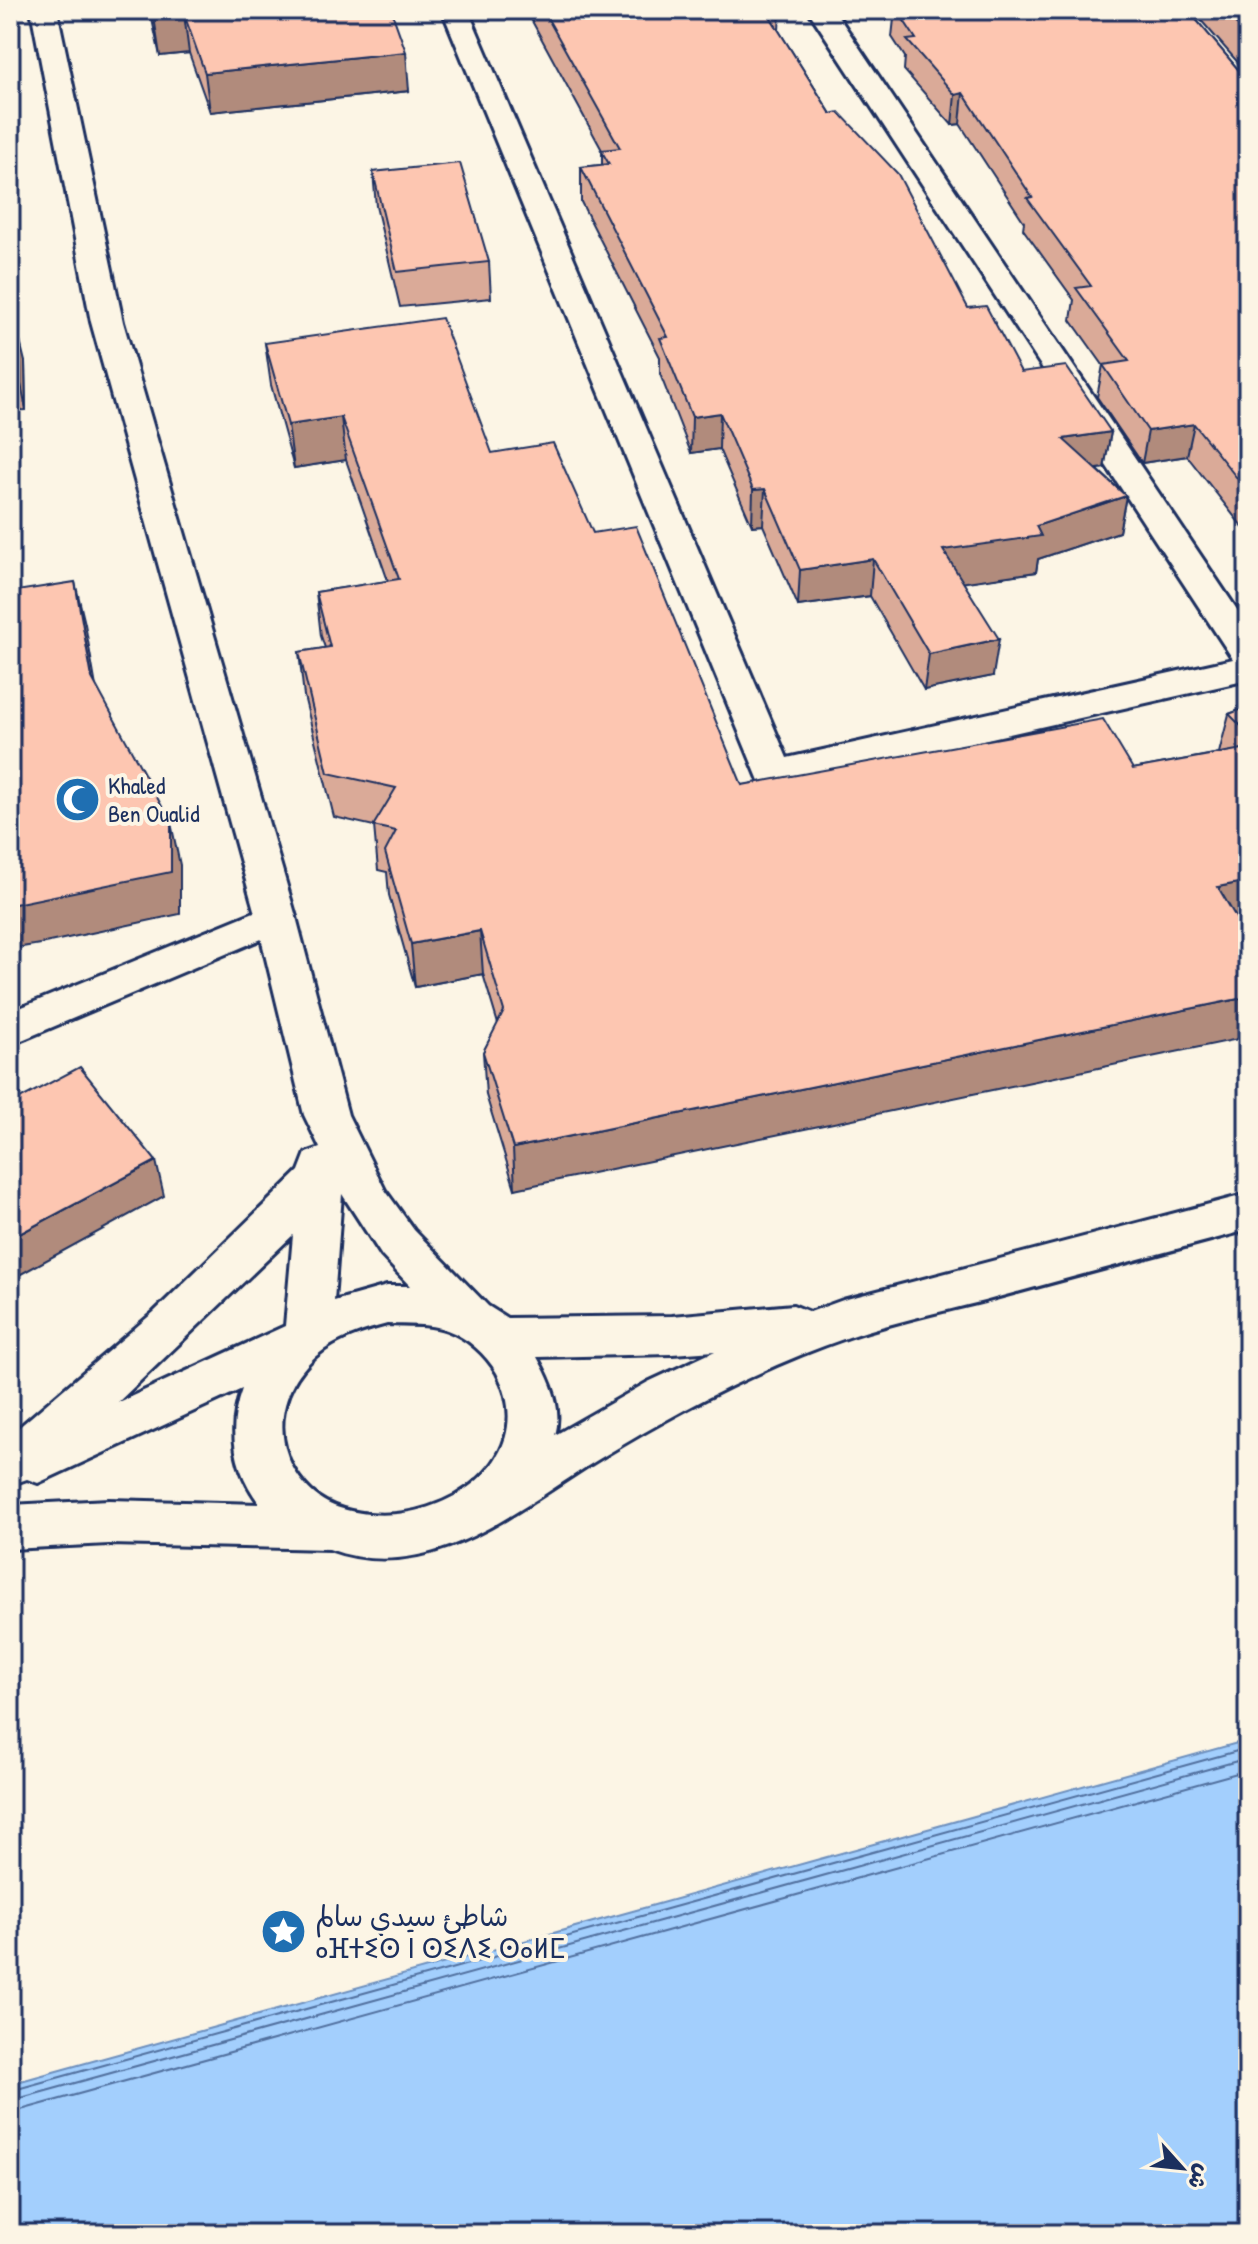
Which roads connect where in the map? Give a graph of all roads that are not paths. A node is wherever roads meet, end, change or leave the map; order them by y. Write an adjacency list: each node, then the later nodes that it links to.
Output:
1 (44, 10): 6 (street)
2 (455, 10): 5 (street)
3 (821, 10): 4 (street)
4 (1248, 654)
5 (1248, 668)
6 (276, 917): 7 (street); 8 (street)
7 (10, 1029)
8 (326, 1115): 9 (street); 12 (street)
9 (321, 1177): 13 (street); 14 (street)
10 (1248, 1212): 11 (street)
11 (843, 1319): 12 (street); 16 (street)
12 (485, 1329): 13 (street); 16 (street)
13 (306, 1337): 15 (street); 18 (street)
14 (10, 1464)
15 (10, 1475)
16 (494, 1500): 18 (street)
17 (10, 1527): 18 (street)
18 (327, 1528)

